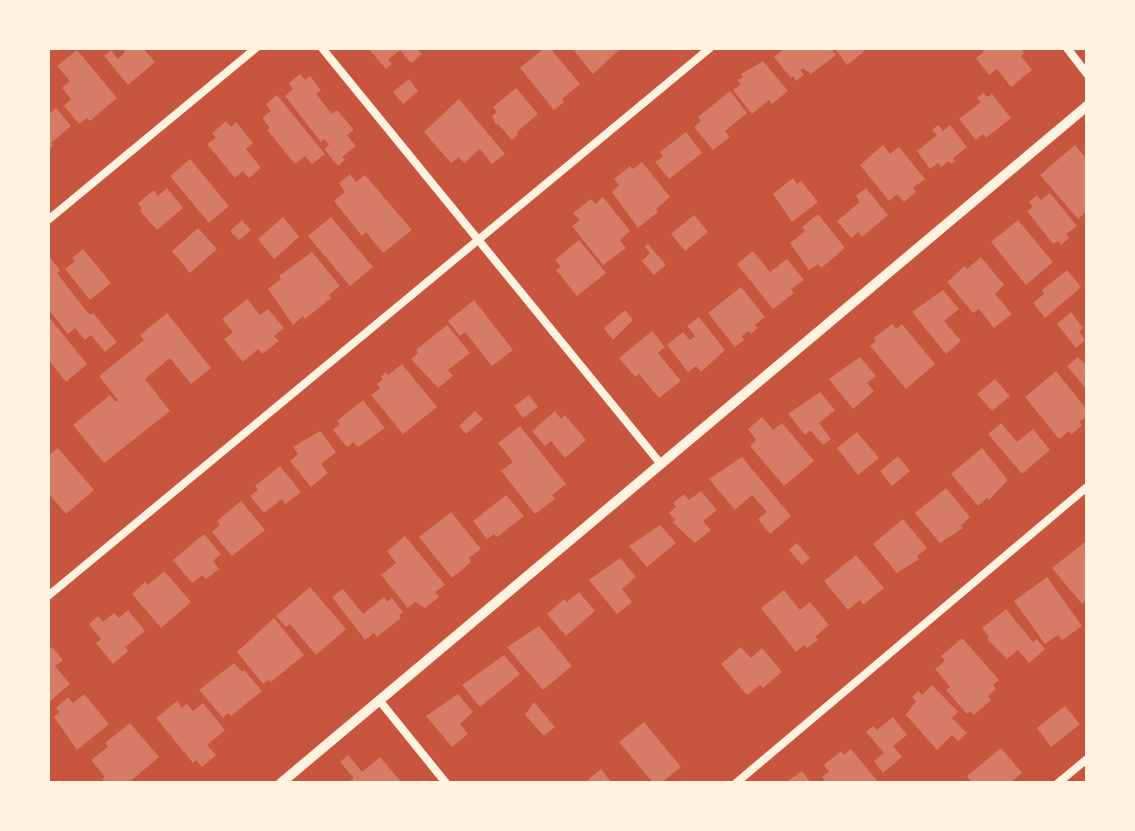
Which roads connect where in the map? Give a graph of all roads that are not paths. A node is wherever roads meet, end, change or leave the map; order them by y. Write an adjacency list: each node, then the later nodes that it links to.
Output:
1 (256, 48): 7 (street)
2 (322, 48): 8 (street)
3 (710, 48): 8 (street)
4 (1067, 48): 5 (street)
5 (1087, 74)
6 (1087, 106): 9 (street)
7 (48, 220)
8 (477, 239): 9 (street); 11 (street)
9 (660, 463): 12 (street)
10 (1087, 487): 16 (street)
11 (48, 596)
12 (379, 700): 14 (street); 15 (street)
13 (1087, 759): 17 (street)
14 (281, 783)
15 (446, 783)
16 (736, 783)
17 (1058, 783)

